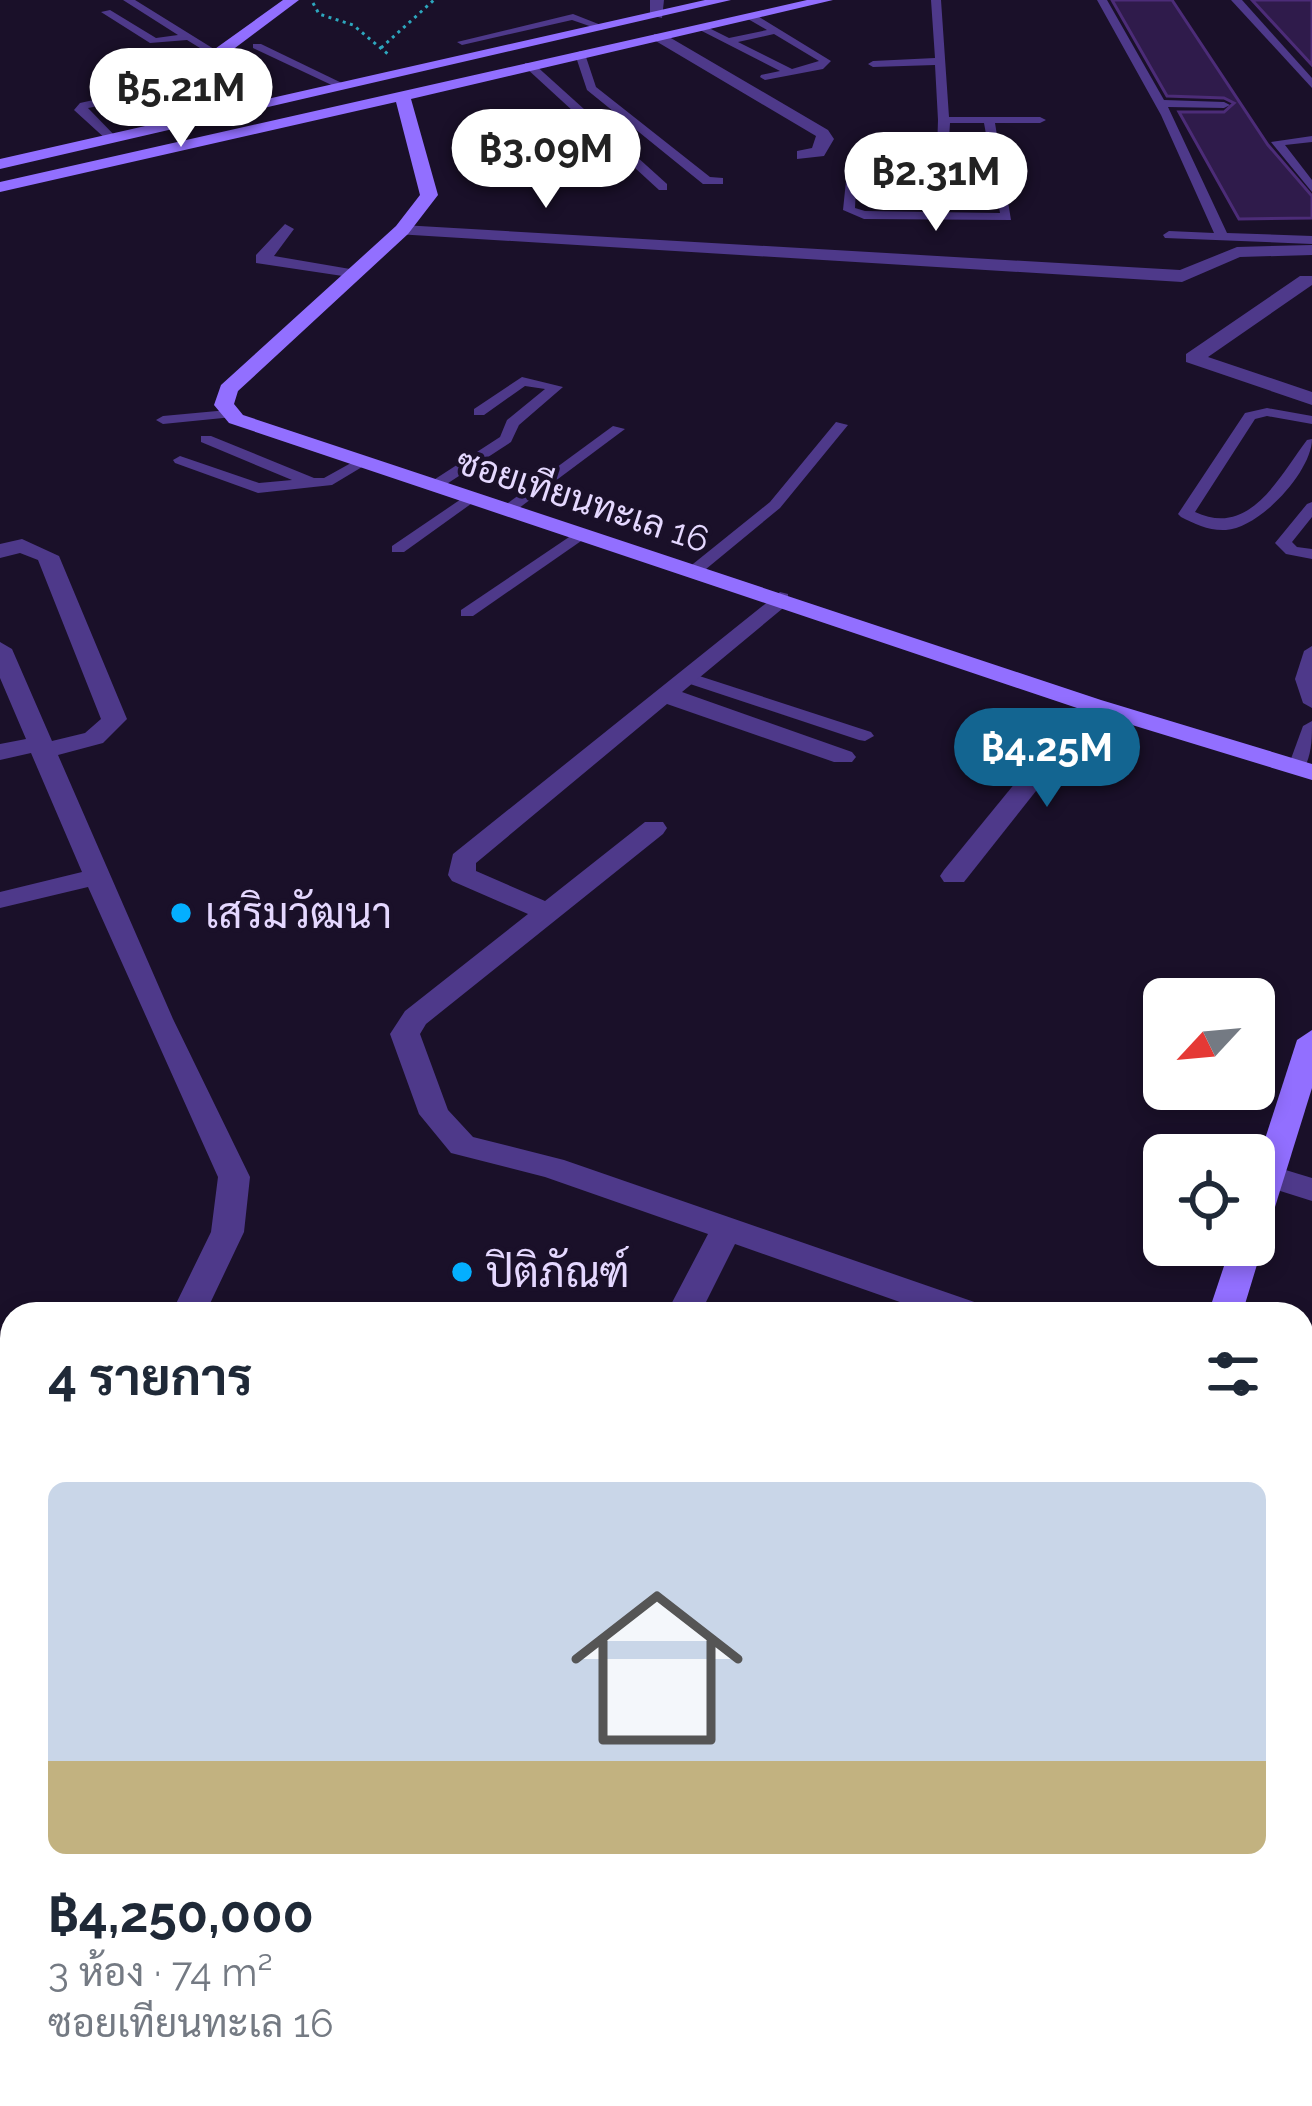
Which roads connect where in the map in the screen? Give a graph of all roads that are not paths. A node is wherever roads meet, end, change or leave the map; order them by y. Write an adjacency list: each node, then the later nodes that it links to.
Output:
1 (128, 0): 14 (lane)
2 (292, 0): 19 (street)
3 (721, 0): 8 (street)
4 (826, 0): 10 (street)
5 (936, 0): 23 (lane)
6 (1102, 0): 33 (lane)
7 (1236, 0): 30 (lane)
8 (657, 8): 11 (street)
9 (106, 12): 14 (lane)
10 (752, 17): 12 (street); 13 (lane)
11 (601, 27): 17 (lane); 31 (street)
12 (701, 28): 15 (street); 16 (lane)
13 (776, 31): 16 (lane); 28 (lane)
14 (187, 37): 19 (lane)
15 (659, 37): 20 (street); 43 (street)
16 (728, 41): 28 (lane)
17 (462, 42)
18 (256, 46): 31 (lane)
19 (213, 52): 22 (lane); 35 (street)
20 (580, 54): 26 (street); 45 (lane)
21 (138, 55): 27 (lane)
22 (195, 56)
23 (942, 61): 25 (lane); 36 (lane)
24 (180, 62): 27 (lane)
25 (873, 64)
26 (529, 65): 32 (street); 47 (lane)
27 (165, 68): 40 (lane)
28 (793, 74): 29 (lane)
29 (765, 77)
30 (1312, 85)
31 (342, 86): 35 (street)
32 (402, 94): 42 (street); 52 (street)
33 (1160, 104): 34 (lane); 53 (lane)
34 (1224, 105)
35 (206, 117): 39 (street)
36 (944, 120): 37 (lane); 48 (lane)
37 (989, 120): 38 (lane); 50 (lane)
38 (1040, 120)
39 (145, 131): 40 (street); 42 (street)
40 (112, 139): 44 (street)
41 (1312, 139): 49 (lane)
42 (164, 151): 46 (street)
43 (803, 155)
44 (0, 163)
45 (719, 181)
46 (0, 187)
47 (663, 187)
48 (940, 187): 50 (lane); 50 (lane)
49 (1312, 188)
50 (941, 215)
51 (285, 229): 57 (street)
52 (402, 230): 56 (street); 57 (street)
53 (1221, 234): 54 (lane); 55 (lane)
54 (1168, 235)
55 (1312, 239)
56 (1312, 250)
57 (349, 274): 61 (street)
58 (1307, 280): 59 (street)
59 (1312, 399)
60 (479, 412): 71 (lane)
61 (228, 413): 62 (lane); 69 (street, ซอยเทียนทะเล 16)
62 (164, 420)
63 (1312, 420): 67 (lane)
64 (841, 425): 79 (lane)
65 (618, 429): 74 (lane)
66 (206, 439): 70 (lane)
67 (1312, 442)
68 (180, 460): 70 (lane)
69 (365, 461): 70 (lane); 71 (street, ซอยเทียนทะเล 16)
70 (312, 483)
71 (434, 486): 72 (street, ซอยเทียนทะเล 16)
72 (470, 498): 74 (street, ซอยเทียนทะเล 16); 76 (lane)
73 (1312, 507): 78 (lane)
74 (506, 511): 75 (street, ซอยเทียนทะเล 16)
75 (578, 536): 79 (street, ซอยเทียนทะเล 16); 81 (lane)
76 (398, 549)
77 (0, 551): 90 (street)
78 (1312, 554)
79 (694, 572): 80 (street, ซอยเทียนทะเล 16)
80 (780, 599): 84 (street); 87 (street, ซอยเทียนทะเล 16)
81 (467, 613)
82 (0, 649): 90 (street)
83 (1312, 651): 86 (lane)
84 (687, 677): 85 (street); 89 (lane)
85 (665, 695): 92 (street); 98 (street)
86 (1312, 704)
87 (1092, 705): 93 (street, ซอยเทียนทะเล 16); 95 (street)
88 (1312, 726): 93 (lane)
89 (865, 736)
90 (42, 747): 91 (street); 96 (street)
91 (0, 752)
92 (843, 757)
93 (1305, 770)
94 (654, 828): 98 (street)
95 (954, 876)
96 (97, 878): 97 (street); 105 (street)
97 (0, 900)
98 (548, 913): 103 (street)
99 (1312, 1040): 100 (street)
100 (1275, 1157)
101 (1275, 1178): 102 (street)
102 (1312, 1190)
103 (727, 1228): 106 (street); 107 (street)
104 (1241, 1266): 108 (street)
105 (194, 1302)
106 (689, 1302)
107 (937, 1302)
108 (1230, 1302)

